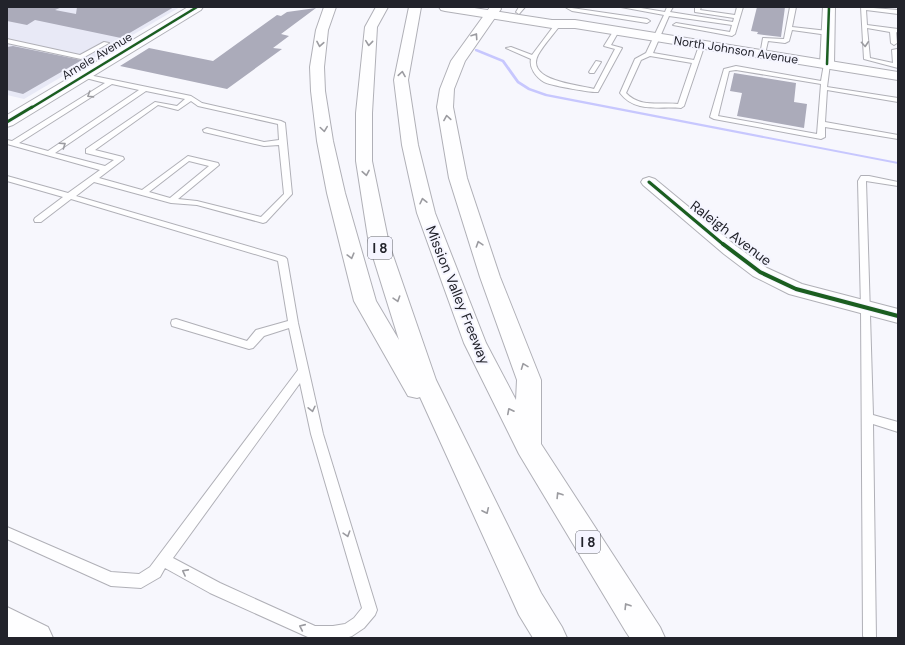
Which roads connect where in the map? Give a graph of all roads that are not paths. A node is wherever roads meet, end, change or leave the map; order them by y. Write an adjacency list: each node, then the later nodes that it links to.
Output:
1 (197, 7): 40 (main road, Arnele Avenue)
2 (330, 7): 72 (main road, one-way to 72)
3 (382, 7): 72 (main road, I 8, one-way to 72)
4 (415, 7): 71 (main road, Mission Valley Freeway / I 8, one-way to 4)
5 (445, 7): 12 (main road, North Johnson Avenue)
6 (568, 7): 17 (lane)
7 (624, 7): 14 (lane)
8 (698, 7): 16 (lane)
9 (740, 7): 16 (lane)
10 (793, 7): 23 (lane)
11 (829, 7): 26 (main road)
12 (490, 10): 13 (main road, North Johnson Avenue); 18 (main road, North Johnson Avenue); 71 (main road, one-way to 12)
13 (521, 10): 19 (main road, North Johnson Avenue)
14 (669, 10): 20 (lane); 27 (lane)
15 (898, 12): 22 (lane)
16 (737, 16): 20 (lane)
17 (647, 21)
18 (558, 24): 19 (main road, North Johnson Avenue); 34 (lane)
19 (575, 24): 25 (main road, North Johnson Avenue)
20 (735, 24): 21 (lane)
21 (676, 26)
22 (864, 26): 24 (lane); 38 (lane, one-way to 38)
23 (790, 28): 26 (lane); 33 (lane)
24 (895, 30): 38 (lane)
25 (616, 31): 27 (main road, North Johnson Avenue); 34 (lane)
26 (828, 33): 37 (main road)
27 (657, 37): 30 (main road, North Johnson Avenue); 32 (lane)
28 (7, 41): 29 (lane)
29 (106, 43)
30 (702, 44): 33 (main road, North Johnson Avenue); 36 (lane)
31 (509, 48): 34 (lane)
32 (649, 54): 36 (lane); 36 (lane)
33 (762, 54): 37 (main road, North Johnson Avenue)
34 (534, 58)
35 (598, 62): 39 (lane)
36 (696, 62)
37 (827, 64): 38 (main road, North Johnson Avenue); 42 (lane)
38 (898, 69)
39 (592, 72)
40 (84, 76): 41 (lane); 47 (main road, Arnele Avenue)
41 (111, 82): 43 (lane); 52 (lane, one-way to 52)
42 (824, 85): 45 (lane); 49 (lane); 49 (lane)
43 (145, 89): 44 (lane); 54 (lane, one-way to 43)
44 (191, 98): 53 (lane); 55 (lane)
45 (898, 100)
46 (7, 104): 47 (main road)
47 (29, 109): 48 (main road, Arnele Avenue)
48 (7, 122)
49 (822, 124): 51 (lane)
50 (207, 130): 53 (lane)
51 (898, 137)
52 (11, 142): 54 (lane)
53 (283, 142): 62 (lane)
54 (49, 154): 55 (lane)
55 (106, 170): 57 (lane)
56 (7, 178): 61 (lane)
57 (93, 179): 60 (lane); 61 (lane)
58 (649, 182): 64 (street, Raleigh Avenue)
59 (898, 184): 64 (lane)
60 (143, 193): 62 (lane); 62 (lane)
61 (71, 196): 63 (lane); 67 (lane)
62 (171, 201)
63 (38, 220)
64 (866, 308): 65 (street, Raleigh Avenue); 69 (lane)
65 (898, 316)
66 (176, 323): 67 (lane)
67 (293, 323): 68 (lane)
68 (303, 371): 74 (lane); 74 (lane, one-way to 74)
69 (867, 418): 70 (lane); 76 (lane)
70 (898, 427)
71 (528, 446): 79 (main road, Mission Valley Freeway / I 8, one-way to 71)
72 (469, 476): 78 (main road, I 8, one-way to 78)
73 (7, 533): 74 (lane)
74 (163, 560)
75 (7, 623): 77 (main road)
76 (870, 636)
77 (37, 638)
78 (550, 638)
79 (649, 638)

